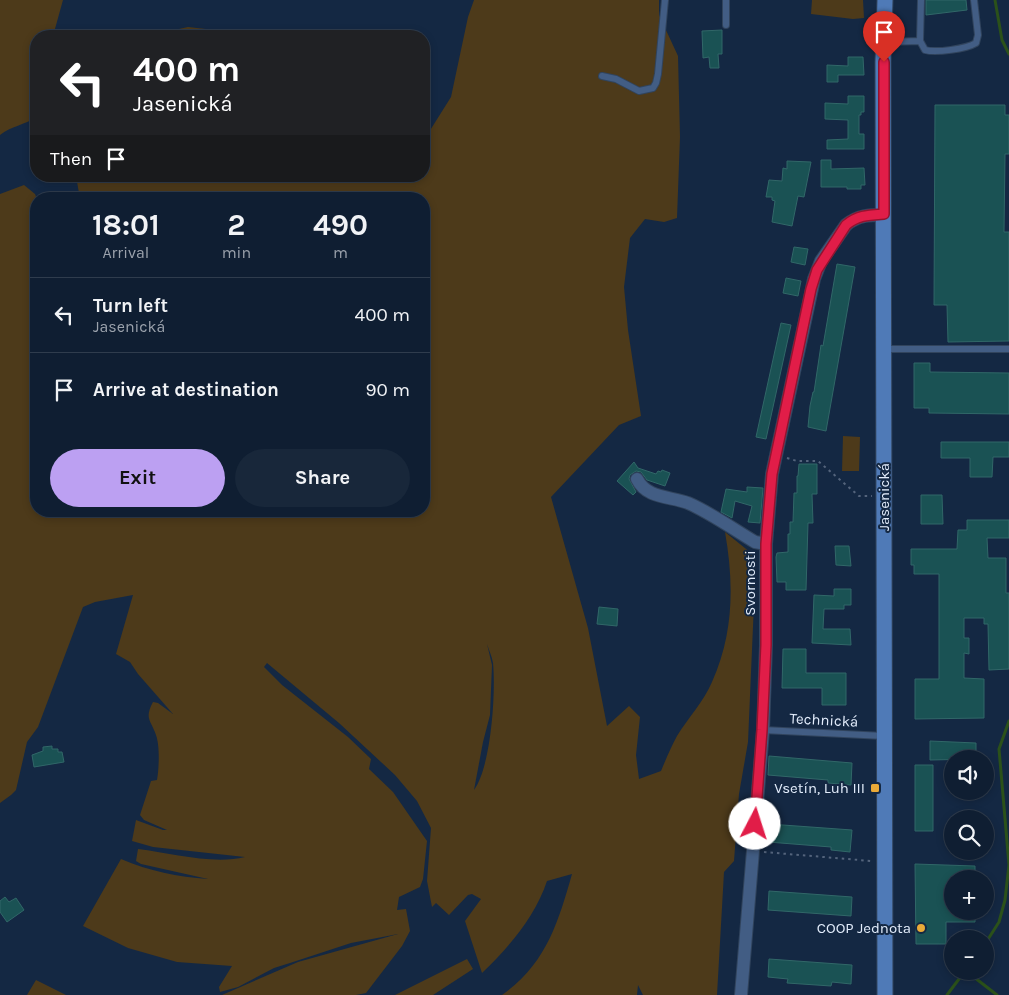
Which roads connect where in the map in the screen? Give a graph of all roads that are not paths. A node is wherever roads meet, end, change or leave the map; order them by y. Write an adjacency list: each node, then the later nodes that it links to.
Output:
1 (665, 0): 9 (lane)
2 (726, 0): 6 (lane)
3 (885, 0): 8 (street, Jasenická)
4 (921, 0): 7 (lane)
5 (974, 0): 7 (lane)
6 (726, 25)
7 (920, 41): 8 (lane)
8 (884, 42): 10 (street, Jasenická)
9 (602, 76)
10 (884, 214): 11 (street, Jasenická); 14 (street, Svornosti)
11 (884, 349): 12 (lane); 16 (street, Jasenická)
12 (1009, 349)
13 (637, 479): 14 (street)
14 (766, 544): 15 (street, Svornosti)
15 (762, 730): 16 (lane, Technická); 17 (street, Svornosti)
16 (884, 736): 18 (street, Jasenická)
17 (741, 995)
18 (885, 995)

